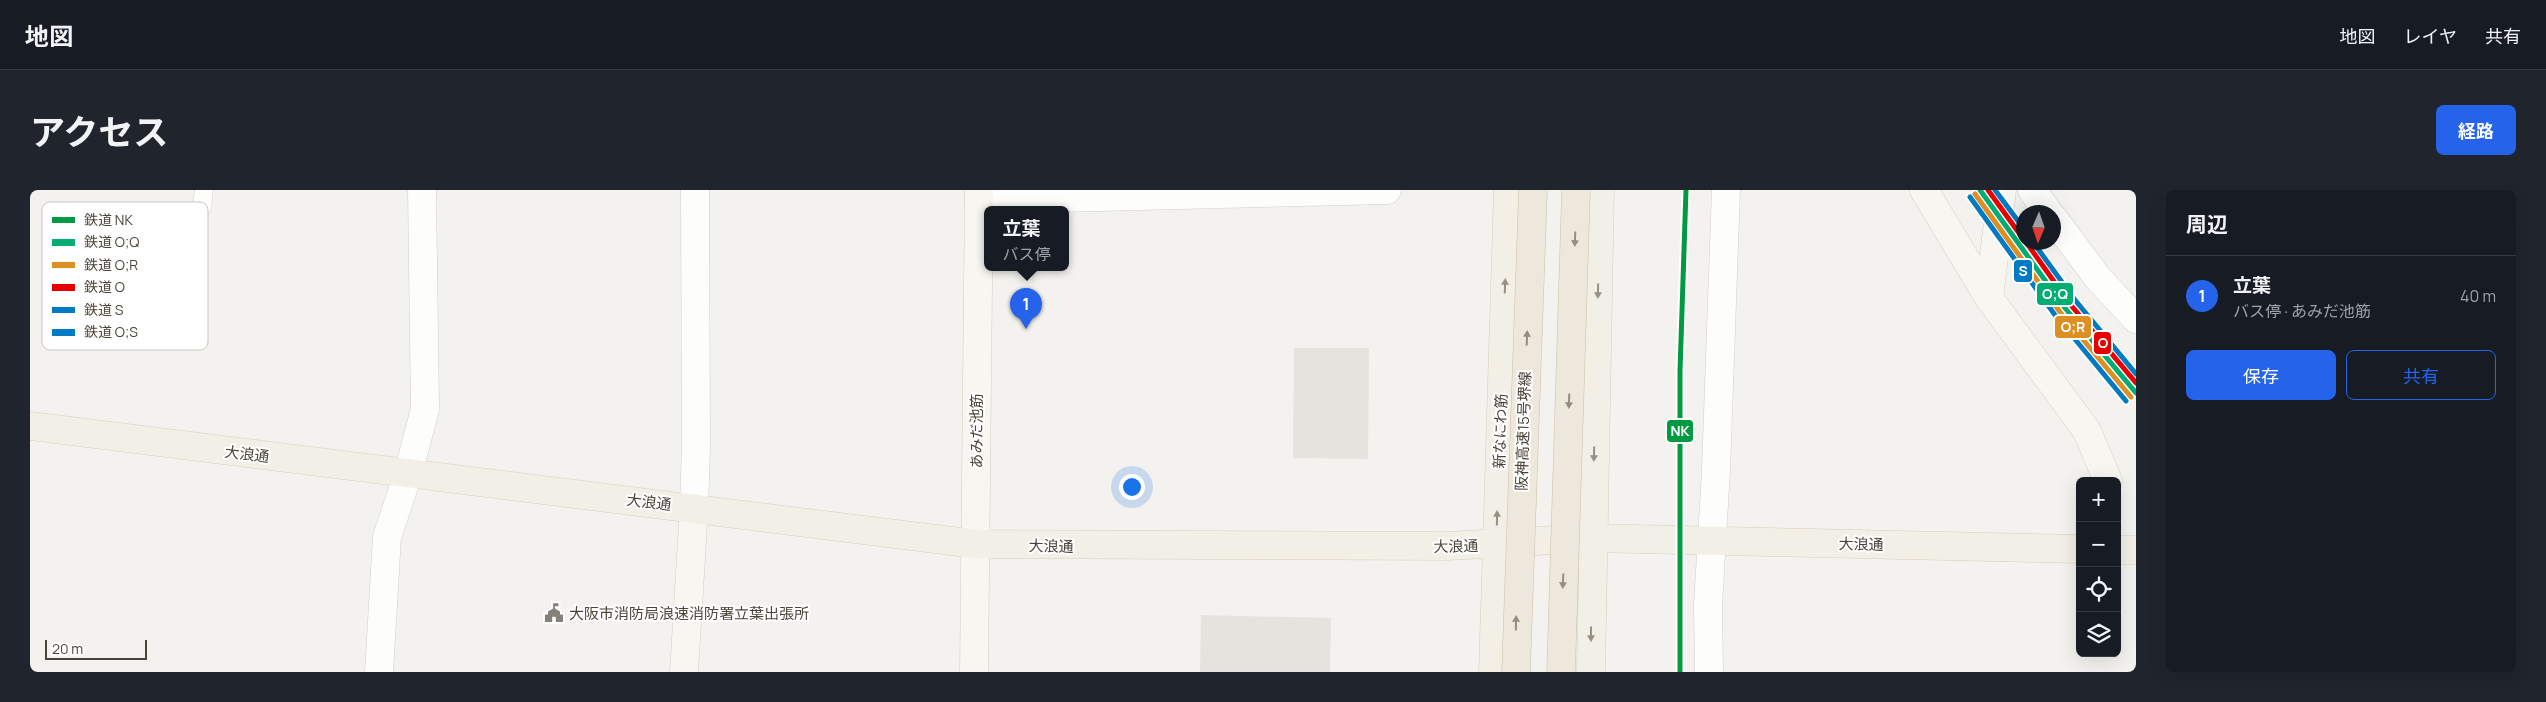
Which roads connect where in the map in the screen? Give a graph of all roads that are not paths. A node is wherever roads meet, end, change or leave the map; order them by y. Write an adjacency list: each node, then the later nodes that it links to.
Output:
1 (422, 190): 18 (street)
2 (695, 190): 20 (street)
3 (1387, 190): 12 (street)
4 (1508, 190): 24 (main road, 新なにわ筋, one-way to 4)
5 (1532, 190): 32 (highway, 阪神高速15号堺線, one-way to 5, bridge)
6 (1576, 190): 33 (highway, one-way to 33, bridge)
7 (1600, 190): 21 (main road, one-way to 21)
8 (1726, 190): 22 (street)
9 (1924, 190): 15 (street)
10 (2002, 190): 15 (street)
11 (2032, 190): 13 (street)
12 (979, 195): 23 (street, あみだ池筋)
13 (2043, 205)
14 (2061, 228): 16 (street)
15 (1989, 298): 19 (street)
16 (2136, 319)
17 (30, 426): 18 (main road, 大浪通)
18 (408, 474): 20 (main road, 大浪通); 28 (street)
19 (2106, 477)
20 (694, 508): 23 (main road, 大浪通); 29 (street)
21 (1592, 538): 22 (main road, 大浪通); 24 (main road, 大浪通); 34 (main road, one-way to 34)
22 (1711, 540): 25 (main road, 大浪通); 35 (street)
23 (976, 544): 24 (main road, 大浪通); 30 (street, あみだ池筋)
24 (1496, 545): 31 (main road, 新なにわ筋)
25 (2076, 549)
26 (2121, 550): 27 (main road)
27 (2136, 550)
28 (379, 672)
29 (684, 672)
30 (974, 672)
31 (1493, 672)
32 (1516, 672)
33 (1561, 672)
34 (1591, 672)
35 (1709, 672)

